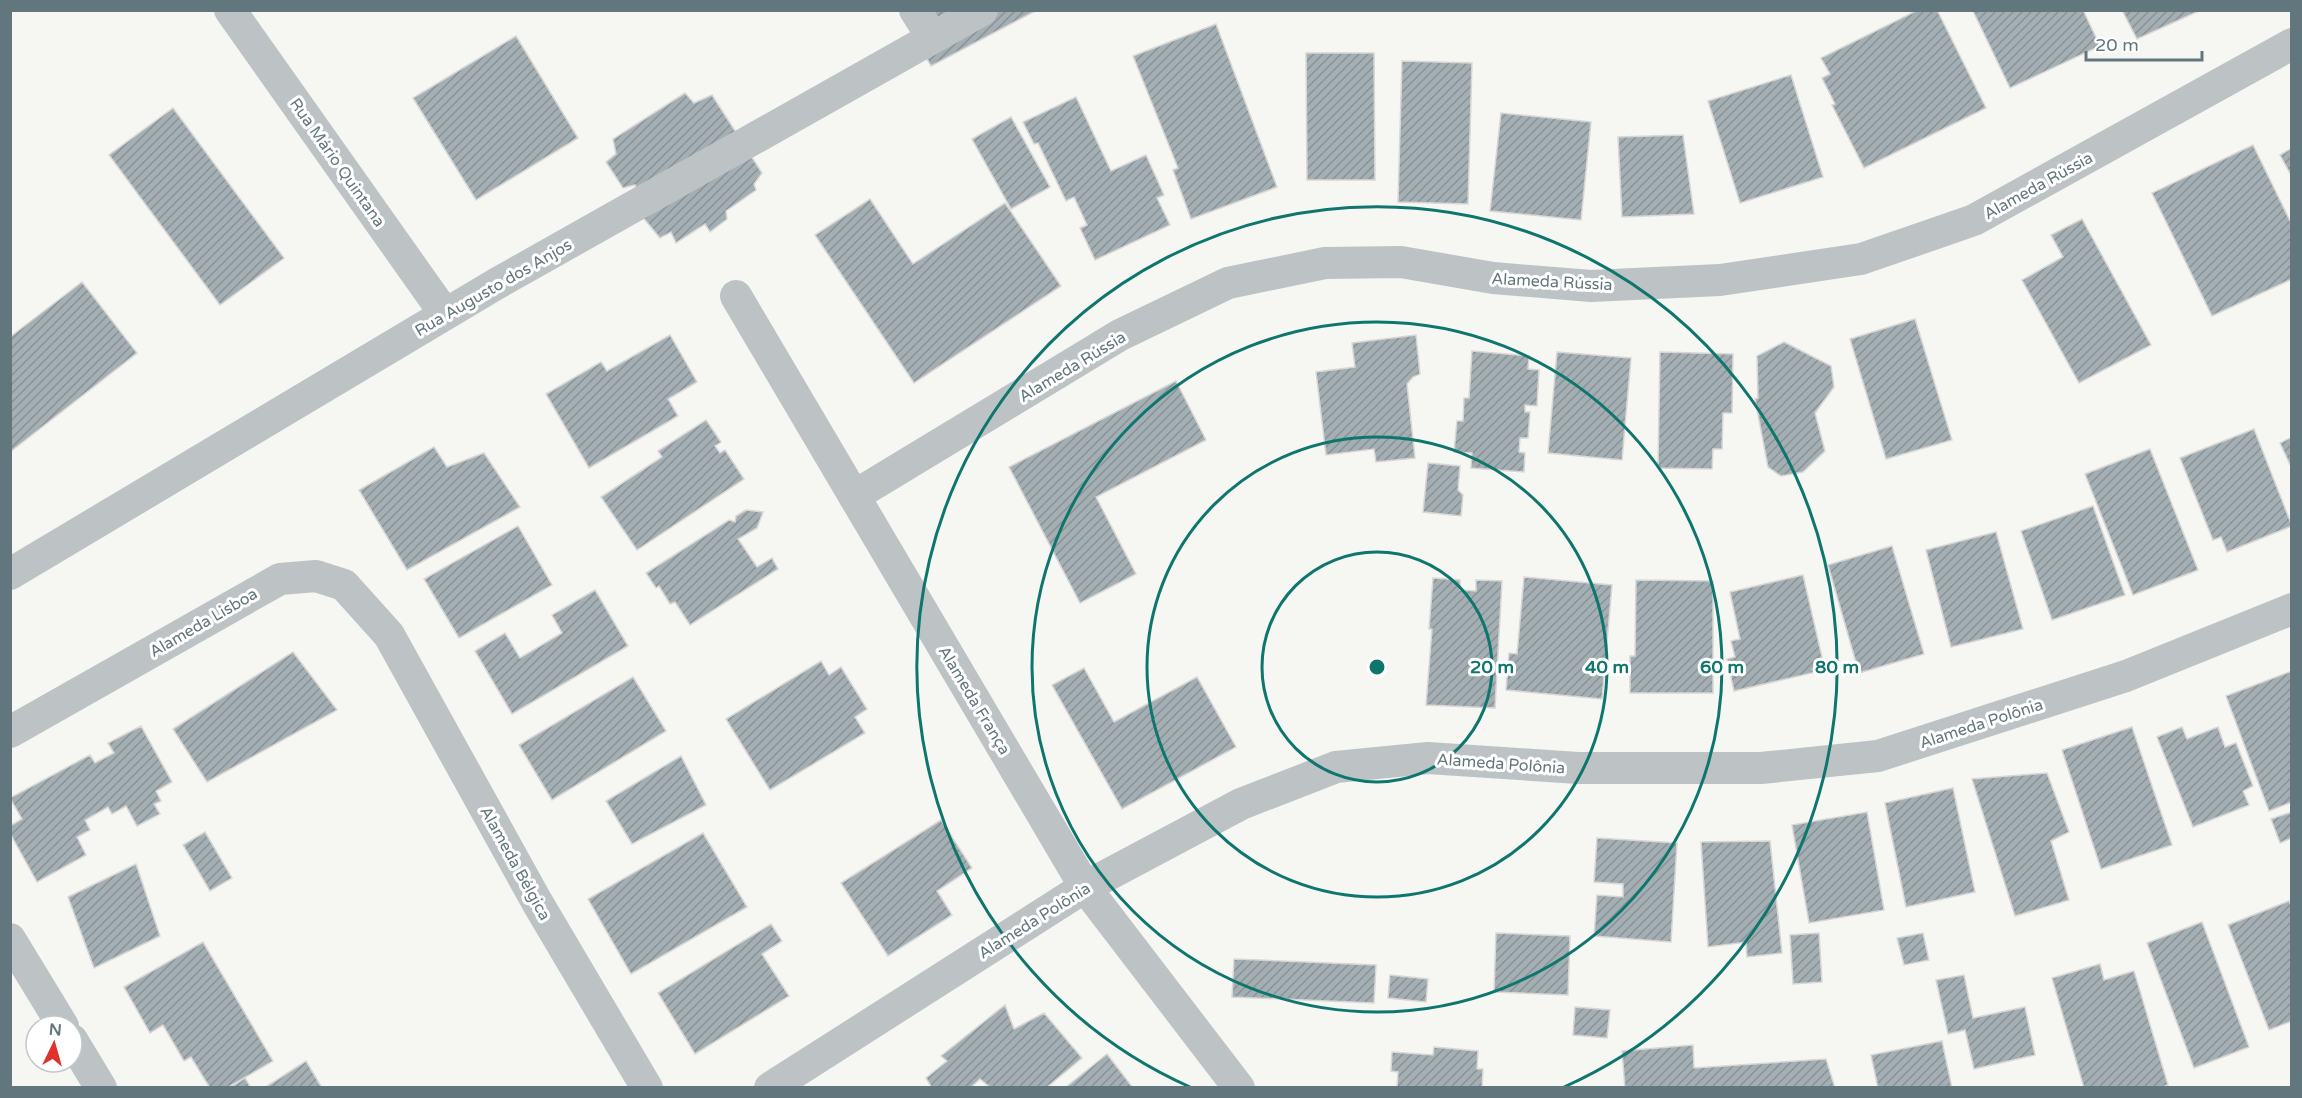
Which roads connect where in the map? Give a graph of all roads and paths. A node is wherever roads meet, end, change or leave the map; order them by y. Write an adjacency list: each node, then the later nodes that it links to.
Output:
1 (230, 10): 7 (street, Rua Mário Quintana)
2 (915, 10): 4 (street)
3 (982, 10): 4 (street, Rua Augusto dos Anjos)
4 (932, 37): 7 (street, Rua Augusto dos Anjos)
5 (2292, 44): 8 (street, Alameda Rússia)
6 (735, 296): 8 (street, Alameda França)
7 (445, 314): 9 (street, Rua Augusto dos Anjos)
8 (854, 496): 13 (street, Alameda França)
9 (10, 574)
10 (2292, 609): 13 (street, Alameda Polônia)
11 (389, 635): 12 (street, Alameda Lisboa); 18 (street, Alameda Bélgica)
12 (10, 732)
13 (1085, 886): 19 (street, Alameda Polônia); 20 (street, Alameda França)
14 (10, 939): 15 (street)
15 (56, 1014)
16 (84, 1060): 17 (street)
17 (101, 1088)
18 (648, 1088)
19 (770, 1088)
20 (1239, 1088)

